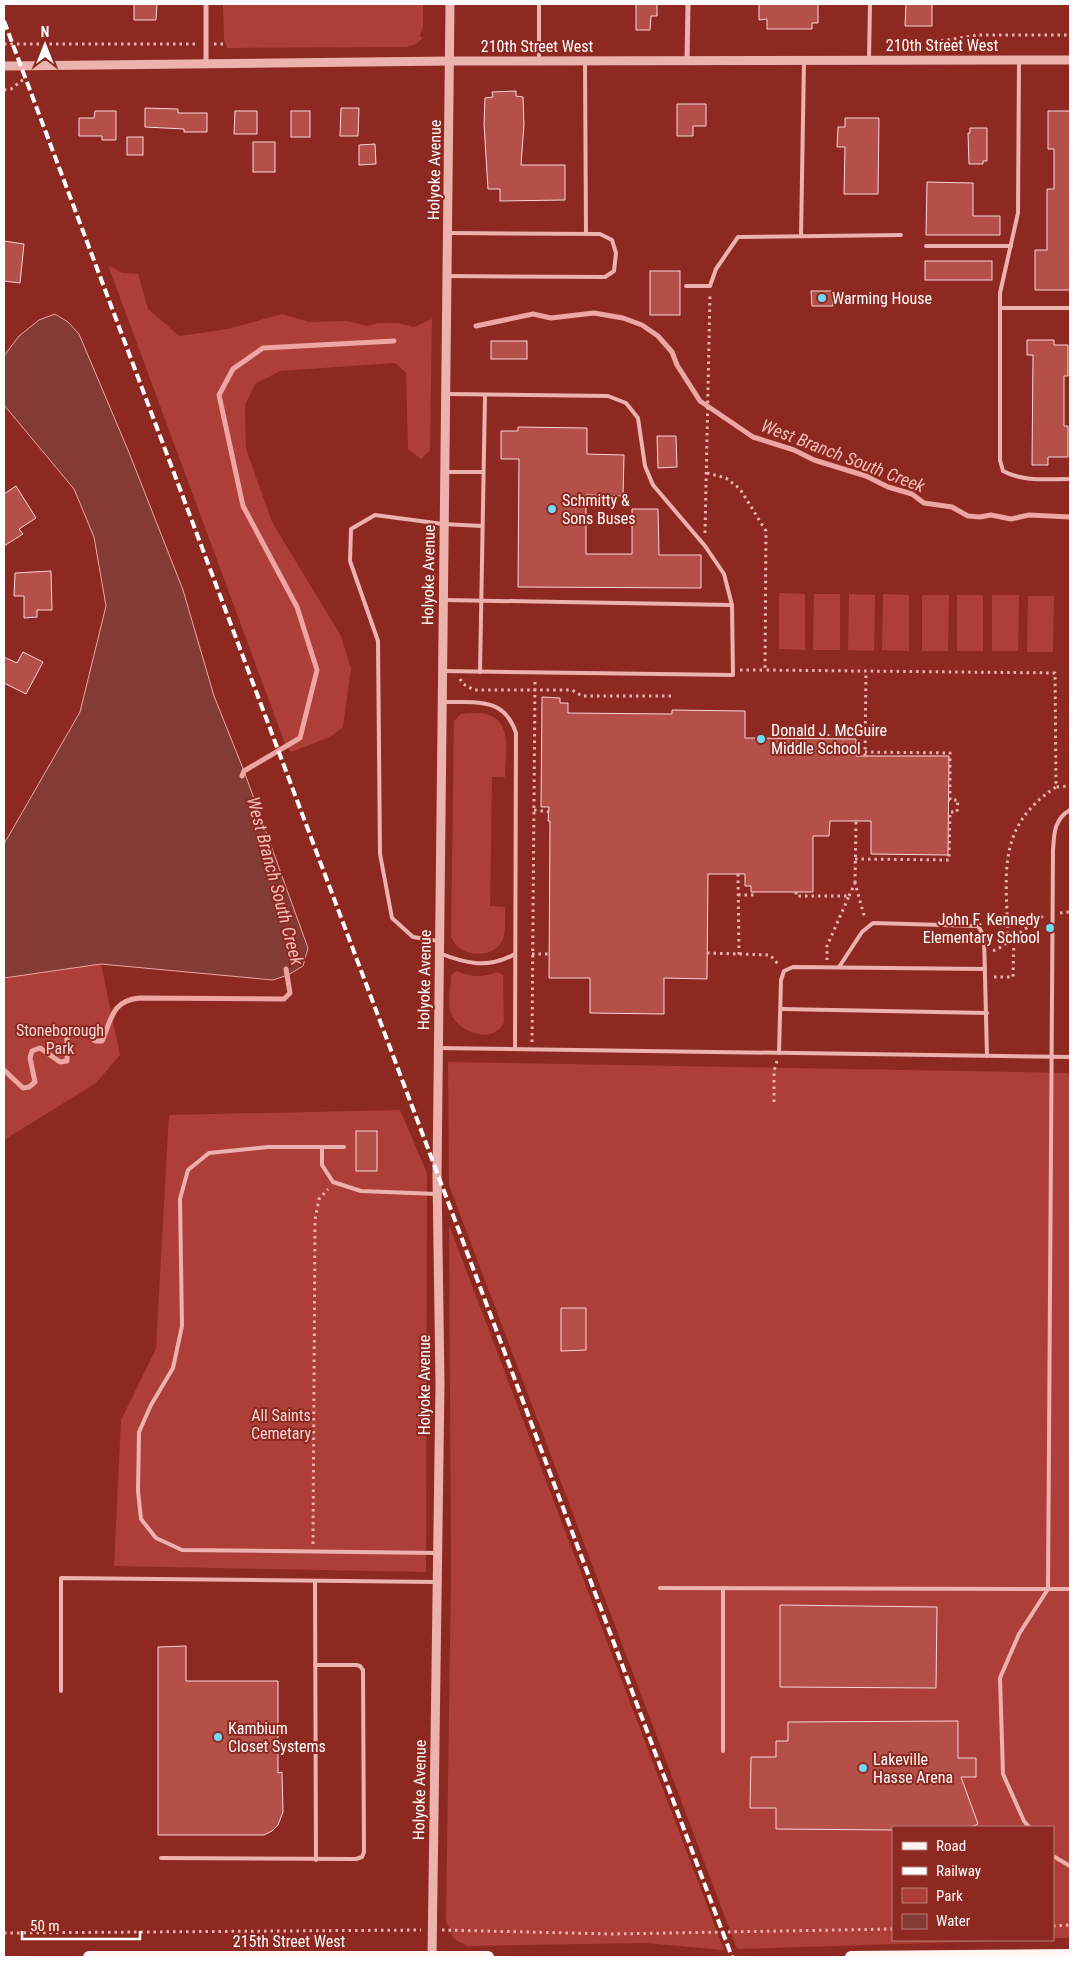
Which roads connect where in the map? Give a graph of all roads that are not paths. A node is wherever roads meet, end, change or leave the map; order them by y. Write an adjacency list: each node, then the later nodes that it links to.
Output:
1 (206, 4): 14 (street)
2 (450, 4): 8 (street, Holyoke Avenue)
3 (539, 4): 9 (lane)
4 (688, 4): 11 (street)
5 (870, 4): 13 (lane)
6 (1019, 60): 7 (street, 210th Street West); 13 (street, 210th Street West); 21 (lane)
7 (1070, 60)
8 (450, 61): 9 (street, 210th Street West); 14 (street, 210th Street West); 16 (street, Holyoke Avenue)
9 (539, 61): 10 (street, 210th Street West)
10 (585, 61): 11 (street, 210th Street West); 17 (lane)
11 (687, 61): 12 (street, 210th Street West)
12 (804, 61): 13 (street, 210th Street West); 18 (lane)
13 (869, 61)
14 (206, 64): 15 (street, 210th Street West)
15 (4, 66)
16 (448, 233): 17 (lane); 22 (street, Holyoke Avenue)
17 (586, 234): 22 (lane)
18 (801, 236): 19 (lane); 23 (lane)
19 (901, 236)
20 (926, 246): 21 (lane)
21 (1011, 246): 24 (lane)
22 (447, 276): 26 (street, Holyoke Avenue)
23 (686, 286)
24 (1000, 308): 25 (lane); 30 (lane)
25 (1070, 308)
26 (444, 394): 27 (lane); 28 (street, Holyoke Avenue)
27 (484, 396): 29 (lane); 35 (lane)
28 (444, 472): 29 (lane); 31 (street, Holyoke Avenue)
29 (483, 472): 32 (lane)
30 (1070, 479)
31 (443, 524): 32 (lane); 33 (street, Holyoke Avenue); 40 (lane)
32 (482, 526): 34 (lane)
33 (442, 600): 34 (lane); 36 (street, Holyoke Avenue)
34 (480, 601): 35 (lane); 37 (lane)
35 (732, 605): 37 (lane)
36 (442, 672): 37 (lane); 38 (street, Holyoke Avenue)
37 (480, 672)
38 (442, 702): 40 (street, Holyoke Avenue); 42 (lane)
39 (1070, 810): 51 (lane)
40 (439, 941): 41 (street, Holyoke Avenue)
41 (439, 953): 42 (lane); 47 (street, Holyoke Avenue)
42 (515, 954): 48 (lane)
43 (839, 967): 44 (lane); 44 (lane); 45 (lane)
44 (985, 969): 46 (lane)
45 (781, 1009): 46 (lane); 49 (lane)
46 (986, 1012): 50 (lane)
47 (438, 1048): 48 (lane); 55 (street, Holyoke Avenue)
48 (515, 1049): 49 (lane)
49 (779, 1053): 50 (lane)
50 (988, 1056): 51 (lane)
51 (1050, 1057): 52 (lane); 61 (lane)
52 (1070, 1057)
53 (322, 1147): 54 (lane); 55 (lane); 56 (lane)
54 (344, 1147)
55 (437, 1194): 56 (street, Holyoke Avenue)
56 (438, 1553): 58 (street, Holyoke Avenue)
57 (315, 1581): 58 (lane); 63 (lane); 64 (lane)
58 (437, 1582): 73 (street, Holyoke Avenue)
59 (660, 1588): 60 (lane)
60 (723, 1588): 61 (lane); 65 (lane)
61 (1048, 1589): 62 (lane); 66 (lane)
62 (1070, 1589)
63 (315, 1665): 69 (lane); 69 (lane)
64 (61, 1691)
65 (723, 1752)
66 (1028, 1826)
67 (1054, 1857): 70 (lane)
68 (161, 1858): 69 (lane)
69 (316, 1860)
70 (1070, 1866)
71 (1070, 1955): 75 (main road)
72 (89, 1957): 73 (main road, 215th Street West)
73 (432, 1957): 74 (main road, 215th Street West)
74 (488, 1957)
75 (851, 1957)

